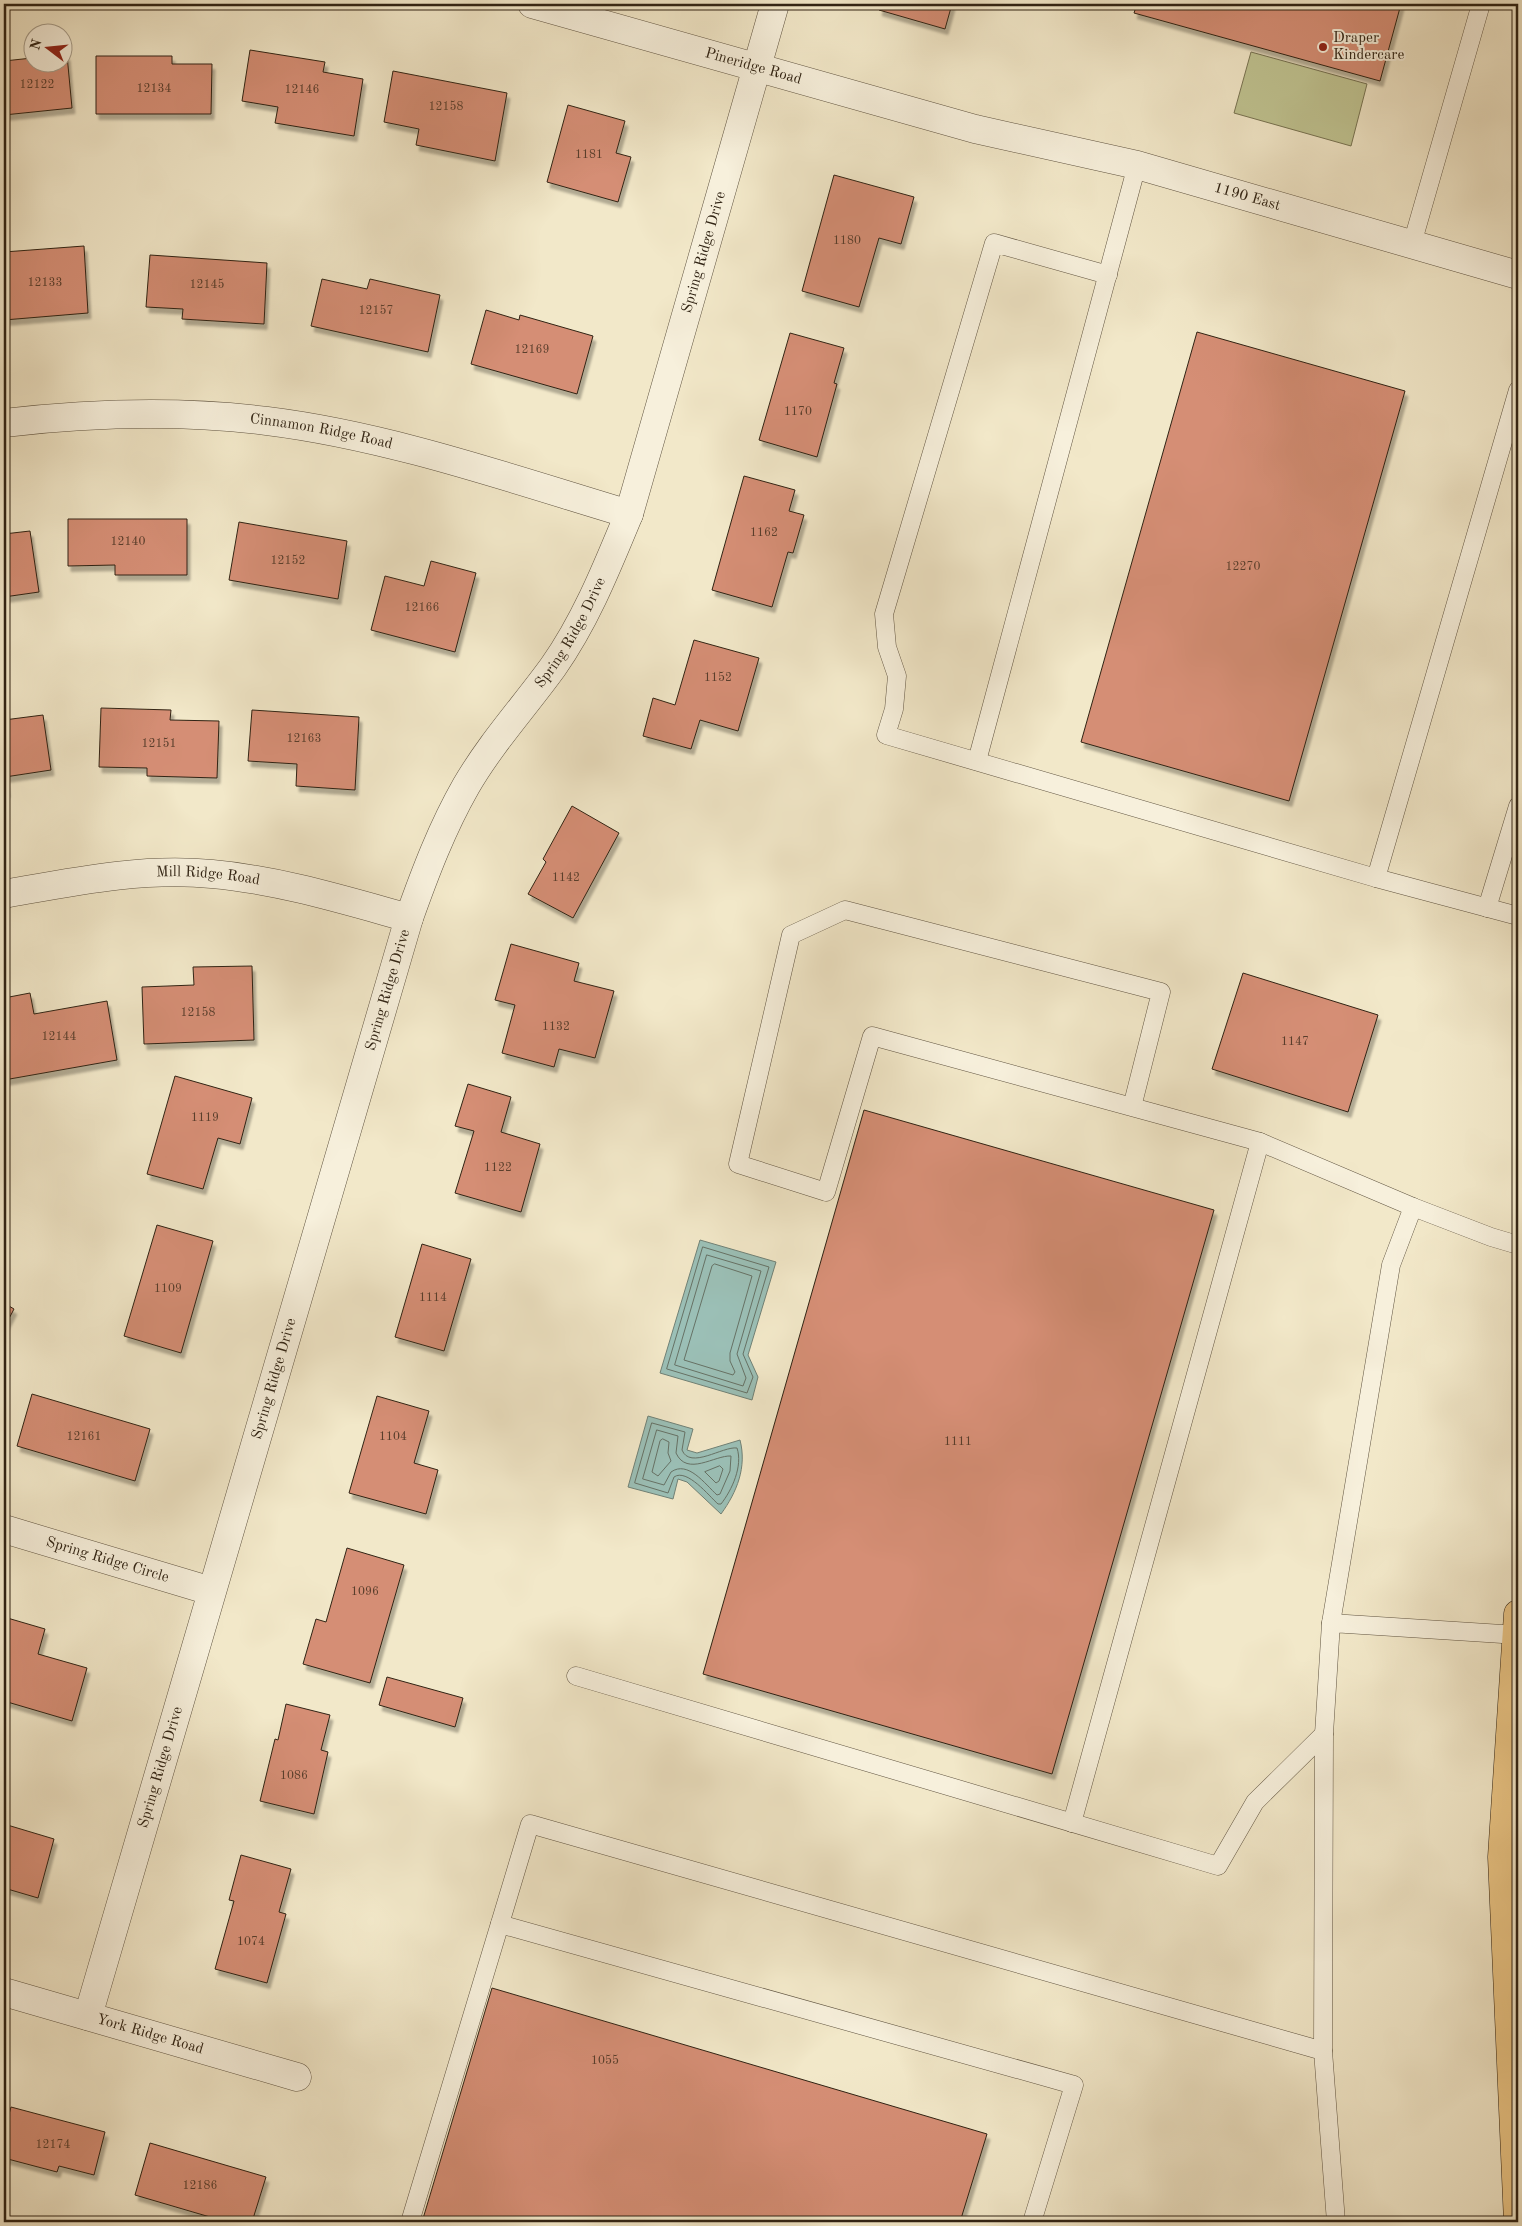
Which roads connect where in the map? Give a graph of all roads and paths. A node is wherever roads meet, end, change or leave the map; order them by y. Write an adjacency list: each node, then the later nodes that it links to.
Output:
1 (532, 4): 4 (street, Pineridge Road)
2 (775, 4): 4 (street, Spring Ridge Drive)
3 (1481, 4): 7 (lane)
4 (756, 67): 5 (street, Pineridge Road); 12 (street, Spring Ridge Drive)
5 (975, 129): 6 (street, 1190 East)
6 (1137, 165): 7 (street, 1190 East); 8 (lane)
7 (1412, 244): 9 (street, 1190 East)
8 (1108, 275): 13 (lane); 13 (lane)
9 (1518, 275)
10 (1518, 393): 15 (lane)
11 (4, 423): 12 (street, Cinnamon Ridge Road)
12 (629, 514): 19 (street, Spring Ridge Drive)
13 (977, 761): 15 (lane)
14 (1518, 806): 17 (lane)
15 (1376, 878): 17 (lane)
16 (4, 894): 19 (street, Mill Ridge Road)
17 (1487, 908): 18 (lane)
18 (1518, 916)
19 (409, 918): 25 (street, Spring Ridge Drive)
20 (1132, 1107): 20 (lane); 21 (lane)
21 (1260, 1142): 22 (lane); 30 (lane)
22 (1413, 1207): 23 (lane); 26 (lane)
23 (1518, 1245)
24 (4, 1529): 25 (street, Spring Ridge Circle)
25 (212, 1591): 33 (street, Spring Ridge Drive)
26 (1331, 1623): 27 (lane); 29 (lane)
27 (1517, 1628): 39 (main road)
28 (576, 1676): 30 (lane)
29 (1324, 1734): 30 (lane); 34 (lane)
30 (1072, 1823)
31 (500, 1924): 34 (lane); 36 (lane); 37 (lane)
32 (4, 1992): 33 (street, York Ridge Road)
33 (88, 2016): 35 (street, York Ridge Road)
34 (1324, 2051): 38 (lane)
35 (296, 2077)
36 (410, 2222)
37 (1032, 2222)
38 (1336, 2222)
39 (1518, 2222)

